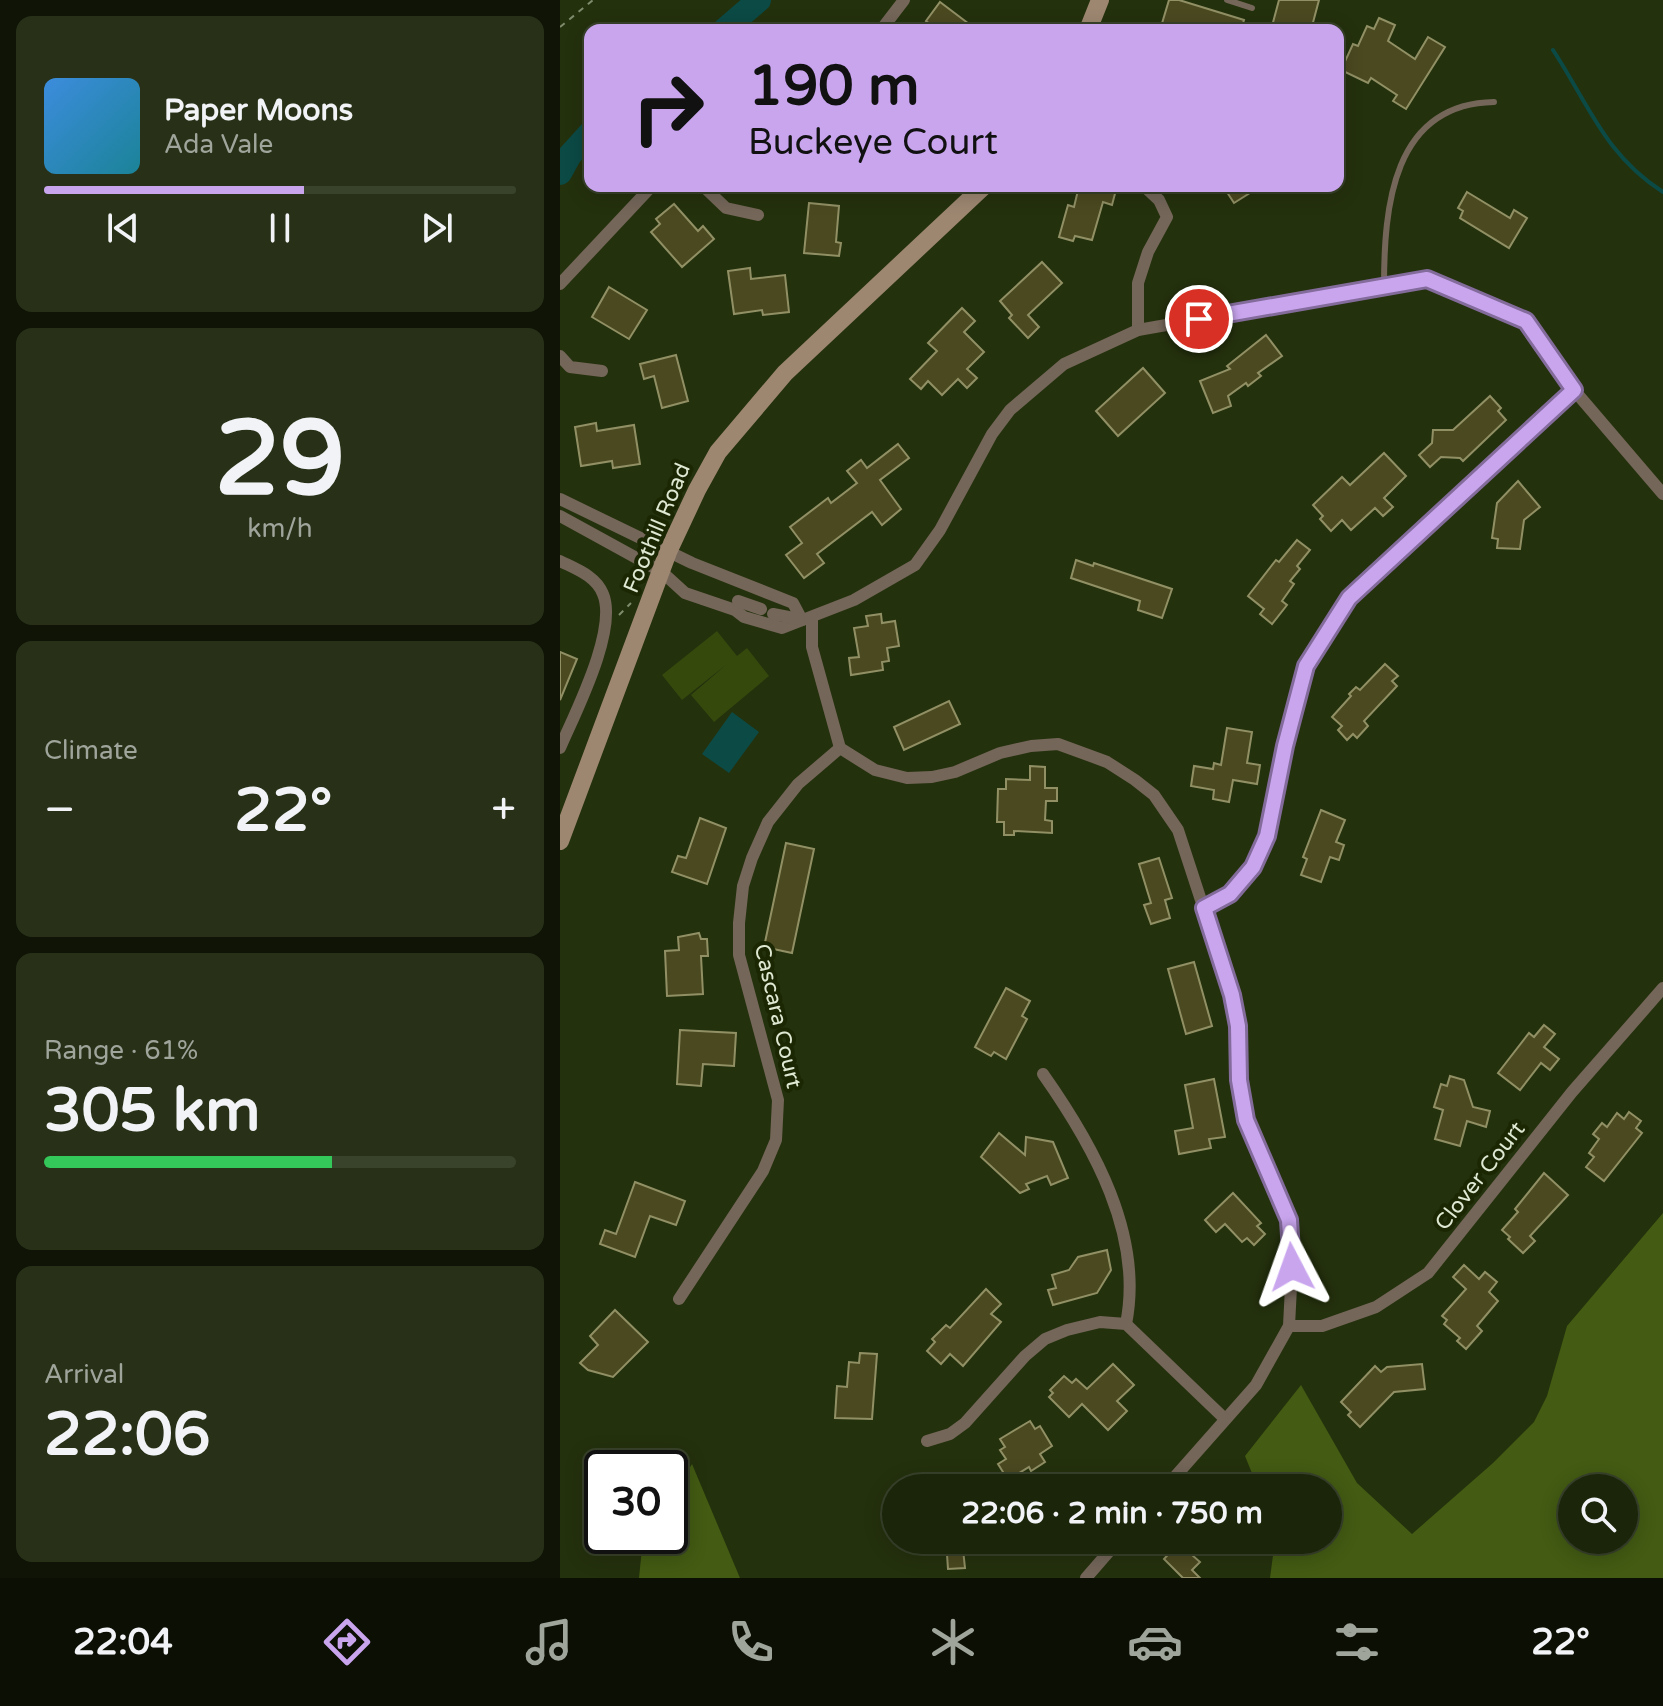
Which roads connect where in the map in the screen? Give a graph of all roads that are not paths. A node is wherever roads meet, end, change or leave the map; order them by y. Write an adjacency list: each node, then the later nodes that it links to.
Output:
1 (904, 0): 5 (street)
2 (1100, 0): 6 (main road)
3 (1227, 0): 4 (lane)
4 (1252, 8)
5 (886, 24)
6 (1090, 24)
7 (1494, 102): 14 (lane)
8 (646, 192): 13 (street)
9 (709, 192): 12 (street)
10 (978, 192): 22 (main road, Foothill Road)
11 (1150, 192): 15 (street)
12 (758, 215)
13 (560, 284)
14 (1384, 287): 15 (street); 18 (street)
15 (1138, 330): 27 (street)
16 (560, 356): 17 (street)
17 (602, 371)
18 (1574, 390): 19 (street); 32 (street)
19 (1663, 494)
20 (560, 499): 22 (street)
21 (560, 516): 24 (street)
22 (668, 552): 24 (main road, Foothill Road); 25 (street)
23 (560, 561): 28 (street)
24 (662, 572): 26 (street); 31 (main road, Foothill Road)
25 (743, 584): 26 (street); 27 (street)
26 (736, 605): 27 (street); 27 (street)
27 (807, 618): 30 (street)
28 (563, 731): 29 (street)
29 (560, 748)
30 (840, 748): 32 (street); 35 (street, Cascara Court)
31 (560, 841)
32 (1204, 908): 37 (street)
33 (1663, 988): 37 (street, Clover Court)
34 (1043, 1074): 36 (street)
35 (679, 1299)
36 (1126, 1324): 38 (street); 39 (street)
37 (1289, 1326): 38 (street)
38 (1225, 1419): 40 (street)
39 (927, 1441)
40 (1177, 1474)
41 (1107, 1554): 42 (street)
42 (1086, 1578)

